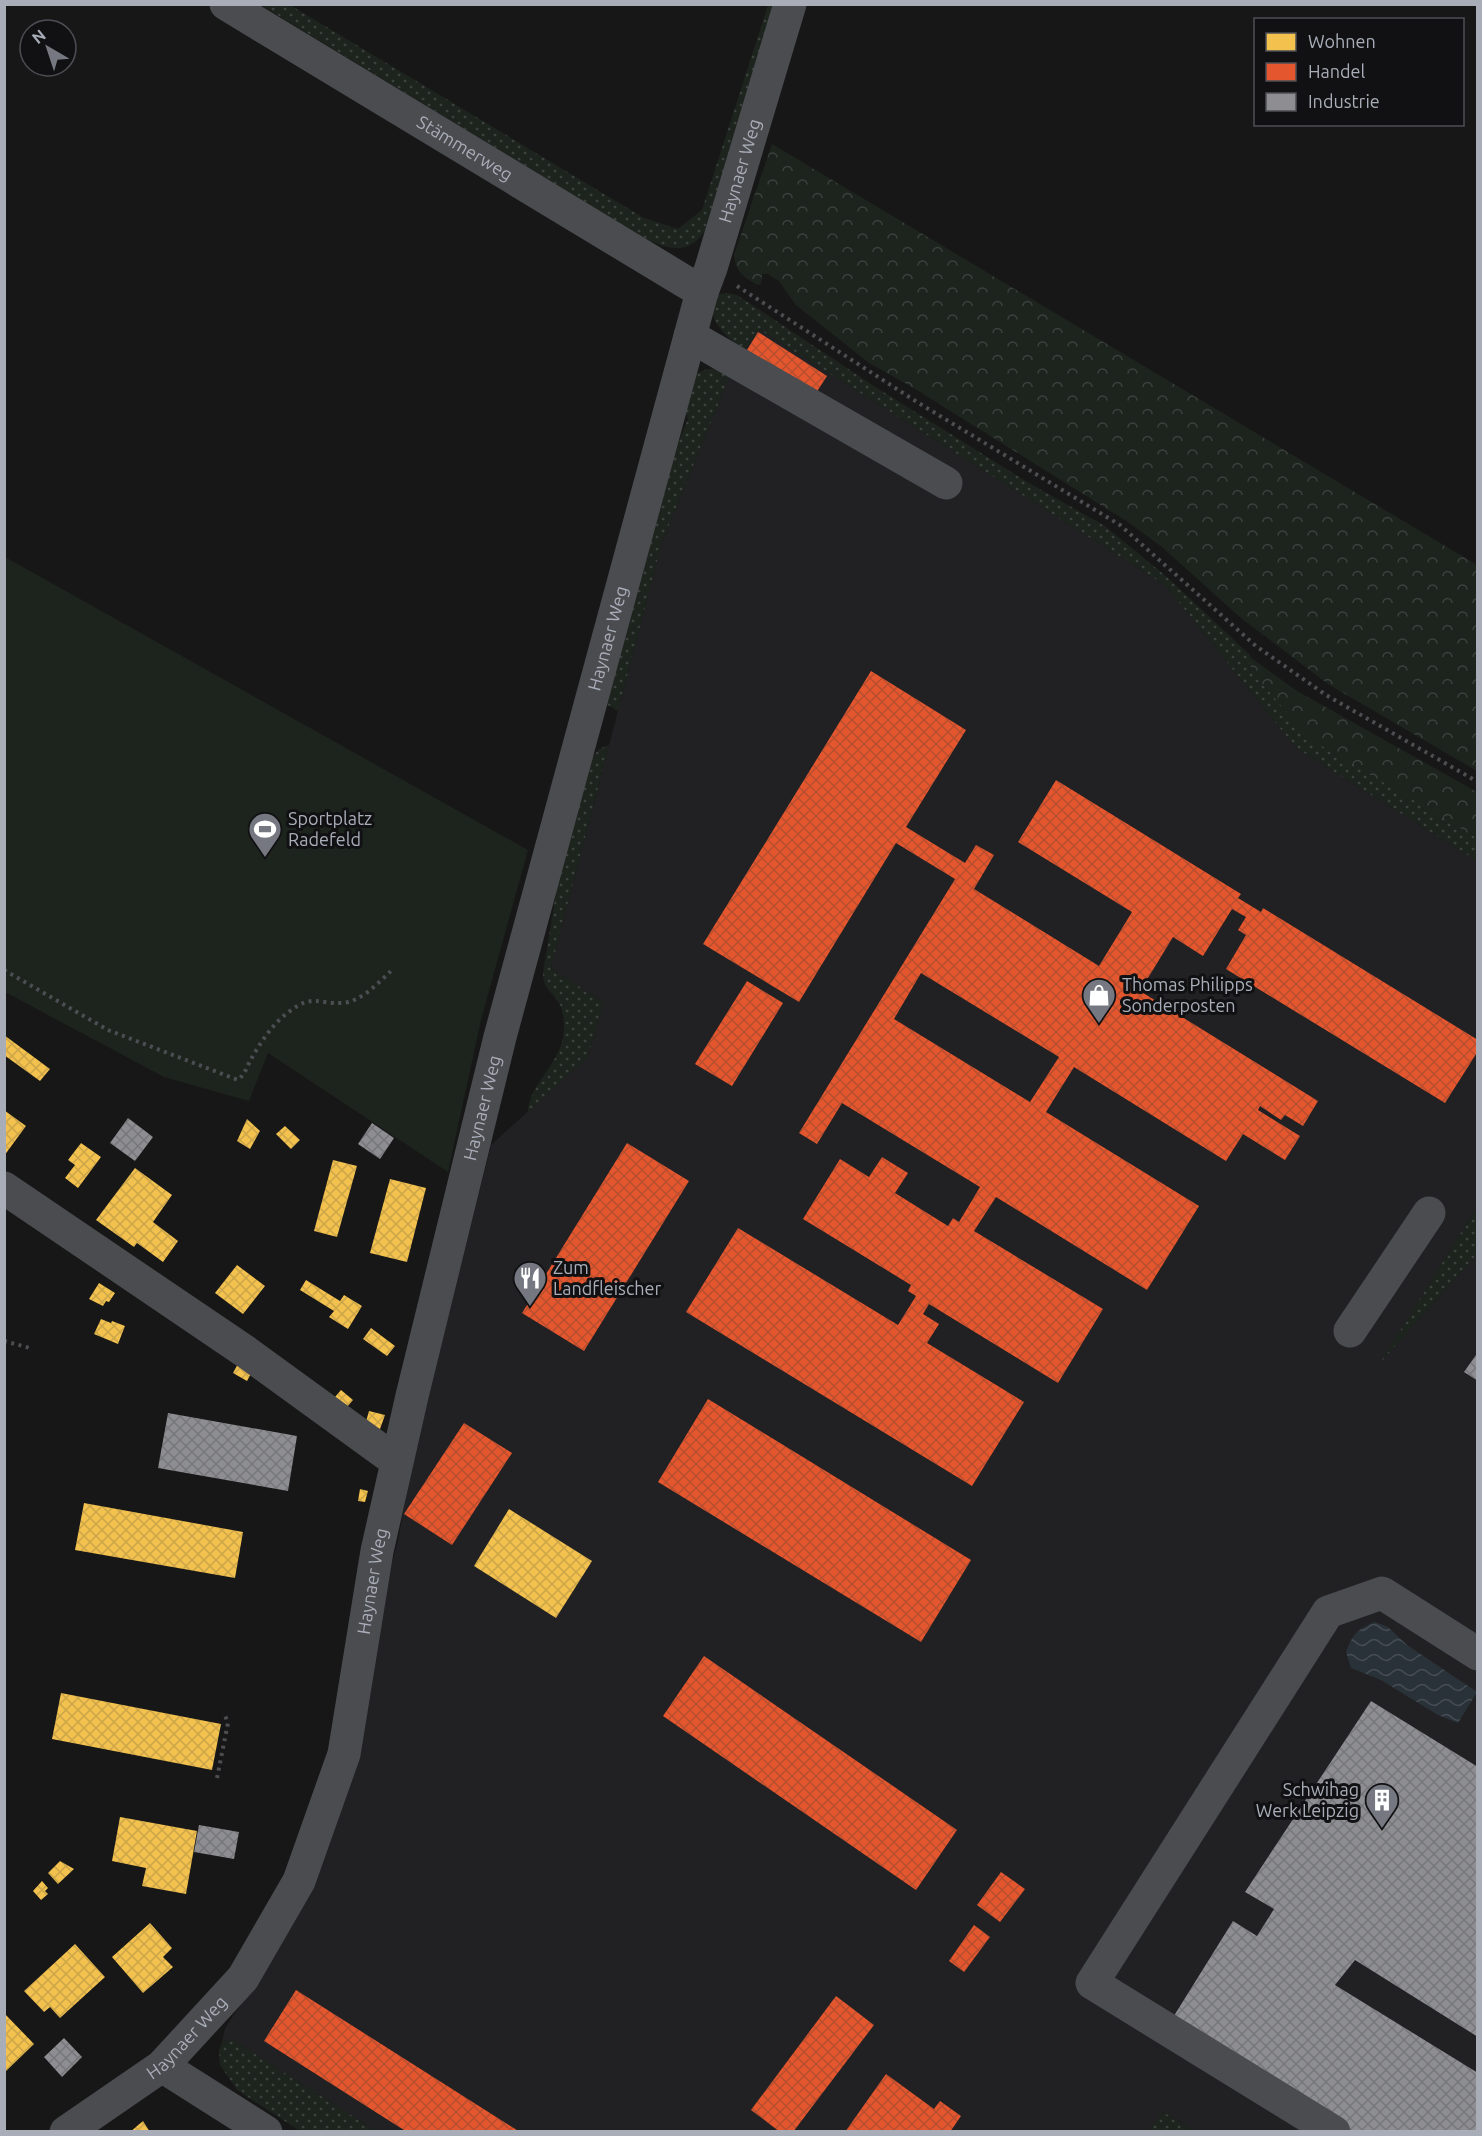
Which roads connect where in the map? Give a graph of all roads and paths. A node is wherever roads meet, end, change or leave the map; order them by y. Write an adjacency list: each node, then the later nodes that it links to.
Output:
1 (226, 4): 3 (street, Stämmerweg)
2 (790, 4): 3 (street, Haynaer Weg)
3 (706, 280): 4 (street, Haynaer Weg); 6 (path)
4 (690, 336): 5 (street); 14 (street, Haynaer Weg)
5 (946, 483)
6 (1478, 782)
7 (4, 970): 8 (path)
8 (391, 970)
9 (4, 1188): 14 (street)
10 (1429, 1213): 11 (street)
11 (1350, 1331)
12 (4, 1341): 13 (path)
13 (30, 1348)
14 (396, 1461): 18 (street, Haynaer Weg)
15 (1478, 1654): 21 (street)
16 (224, 1713): 17 (path)
17 (217, 1778)
18 (162, 2066): 19 (street, Haynaer Weg); 20 (street)
19 (66, 2132)
20 (266, 2132)
21 (1334, 2132)

